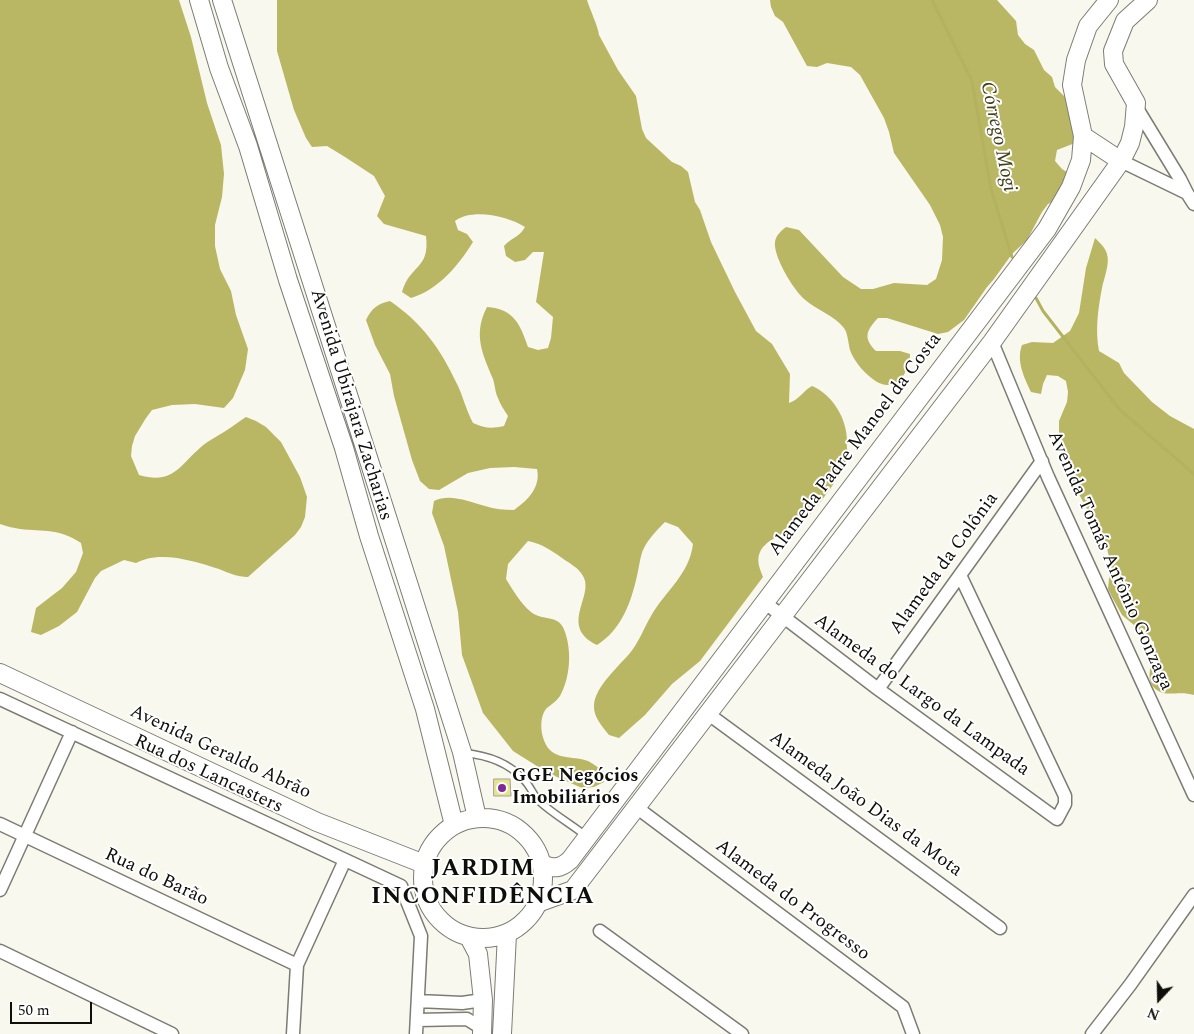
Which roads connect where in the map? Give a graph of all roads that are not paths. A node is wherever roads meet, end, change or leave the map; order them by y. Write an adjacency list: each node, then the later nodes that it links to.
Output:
1 (199, 0): 24 (main road, Avenida Ubirajara Zacharias)
2 (222, 0): 19 (main road, Avenida Ubirajara Zacharias)
3 (1108, 0): 6 (main road, Alameda Padre Manoel da Costa)
4 (1148, 0): 5 (main road)
5 (1136, 103): 7 (main road); 8 (street)
6 (1083, 136): 7 (main road); 12 (main road, Alameda Padre Manoel da Costa)
7 (1121, 161): 8 (street); 9 (main road)
8 (1190, 198)
9 (992, 342): 10 (street, Avenida Tomás Antônio Gonzaga); 13 (main road)
10 (1042, 461): 11 (street, Alameda da Colônia); 20 (street, Avenida Tomás Antônio Gonzaga)
11 (960, 575): 15 (street, Alameda da Colônia); 15 (street, Alameda do Largo da Lampada)
12 (764, 602): 13 (street, Alameda do Largo da Lampada); 26 (main road, Alameda Padre Manoel da Costa)
13 (781, 616): 15 (street, Alameda do Largo da Lampada); 17 (main road)
14 (0, 673): 28 (main road, Avenida Geraldo Abrão)
15 (878, 689)
16 (0, 699): 18 (street, Rua dos Lancasters)
17 (707, 713): 21 (main road); 33 (street, Alameda João Dias da Mota)
18 (72, 732): 25 (street); 27 (street, Rua dos Lancasters)
19 (462, 752): 22 (main road, Avenida Ubirajara Zacharias); 26 (lane)
20 (1194, 795)
21 (636, 808): 32 (main road); 48 (street, Alameda do Progresso)
22 (477, 818): 24 (main road); 29 (main road)
23 (0, 824): 25 (street, Rua do Barão)
24 (454, 825): 28 (main road)
25 (24, 836): 30 (street); 38 (street, Rua do Barão)
26 (587, 836): 29 (main road, Alameda Padre Manoel da Costa)
27 (346, 860): 38 (street); 40 (street, Rua dos Lancasters)
28 (424, 864): 36 (main road)
29 (542, 864): 32 (main road)
30 (0, 890)
31 (1194, 895): 49 (street)
32 (540, 902): 35 (main road)
33 (1000, 928)
34 (600, 931): 47 (street)
35 (507, 934): 36 (main road); 46 (main road)
36 (469, 937): 39 (main road)
37 (0, 951): 43 (street)
38 (297, 966): 44 (street)
39 (483, 1000): 40 (street); 42 (main road)
40 (418, 1001): 41 (street)
41 (416, 1020): 42 (street); 45 (street)
42 (482, 1031)
43 (172, 1034)
44 (293, 1034)
45 (416, 1034)
46 (502, 1034)
47 (742, 1034)
48 (913, 1034)
49 (1092, 1034)

